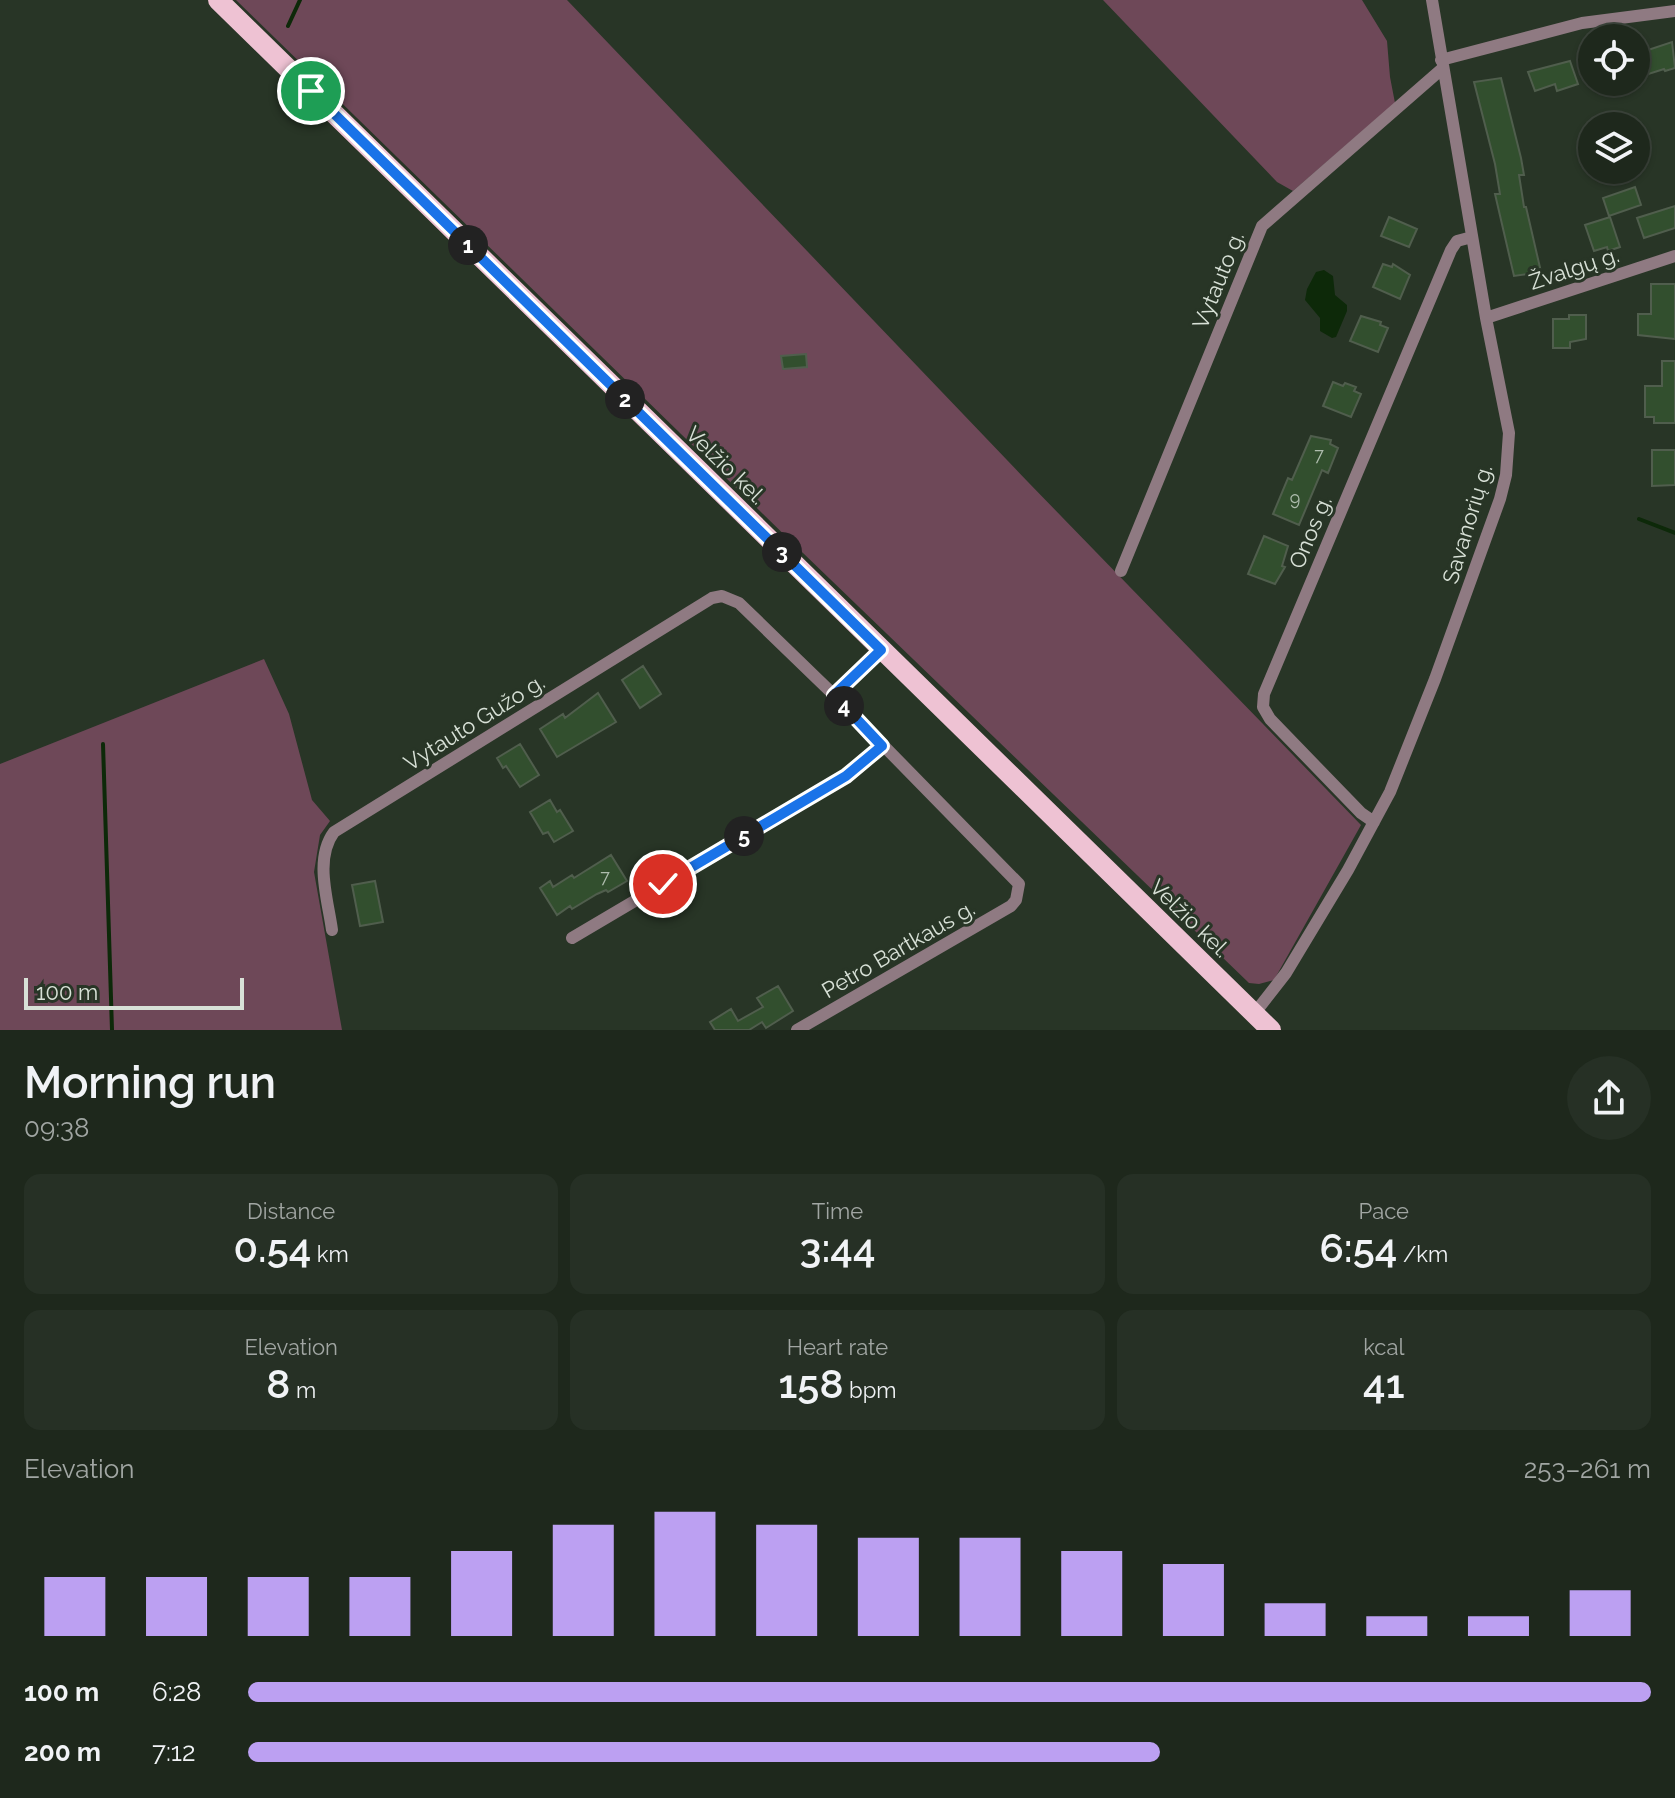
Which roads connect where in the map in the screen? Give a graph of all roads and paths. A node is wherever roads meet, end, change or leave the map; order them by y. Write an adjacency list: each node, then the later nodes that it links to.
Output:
1 (218, 0): 9 (main road, Velžio kel.)
2 (1432, 0): 4 (street, Savanorių g.)
3 (1675, 11): 4 (street)
4 (1442, 64): 5 (street, Savanorių g.); 8 (street, Vytauto g.)
5 (1472, 237): 7 (street, Savanorių g.); 12 (street, Onos g.)
6 (1675, 256): 7 (street, Žvalgų g.)
7 (1486, 318): 12 (street, Savanorių g.)
8 (1121, 571)
9 (881, 650): 10 (street); 15 (main road, Velžio kel.)
10 (834, 695): 11 (street); 13 (street, Vytauto Gužo g.)
11 (882, 746): 14 (street); 16 (street, Petro Bartkaus g.)
12 (1374, 822): 15 (street, Savanorių g.)
13 (332, 930)
14 (572, 938)
15 (1254, 1014): 17 (main road, Velžio kel.)
16 (797, 1030)
17 (1271, 1030)

